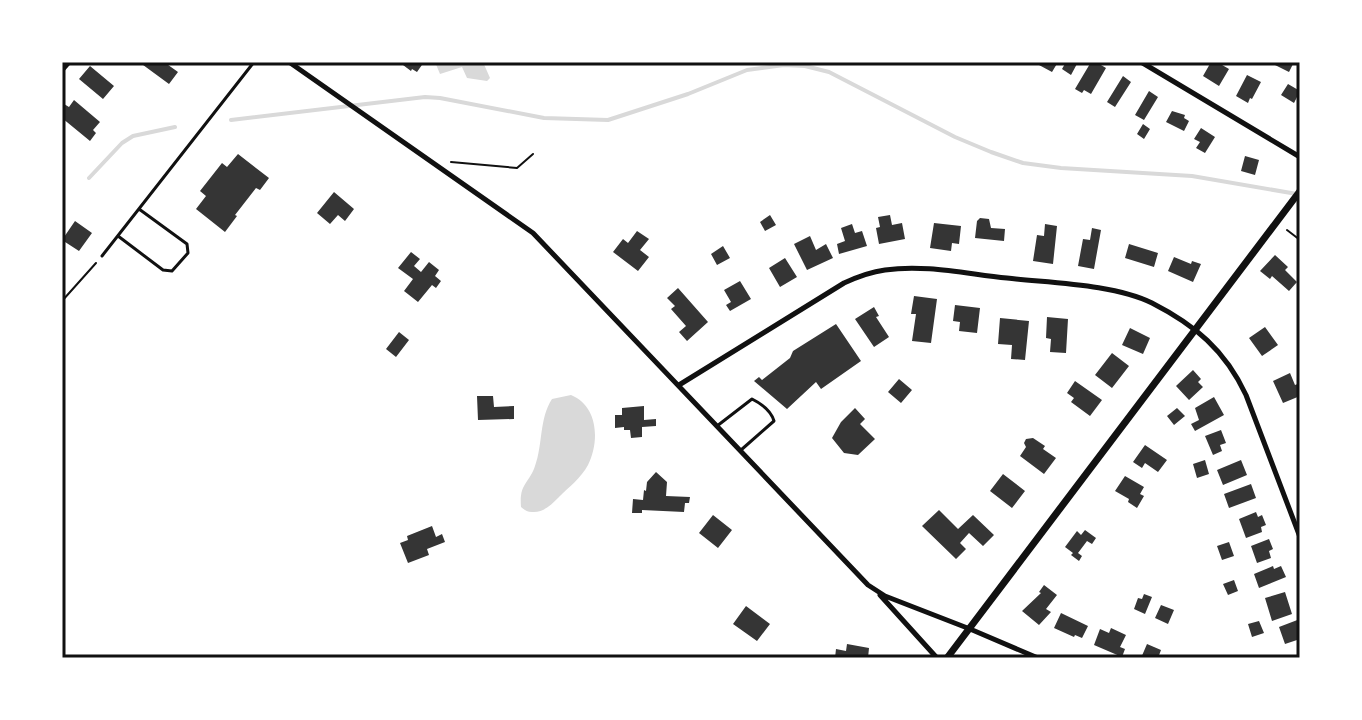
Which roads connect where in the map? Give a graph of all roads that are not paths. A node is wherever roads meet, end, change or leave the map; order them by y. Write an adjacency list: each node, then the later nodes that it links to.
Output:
1 (69, 62): 5 (street)
2 (254, 62): 8 (lane)
3 (289, 62): 12 (street)
4 (1141, 62): 6 (street)
5 (62, 70)
6 (1300, 157)
7 (1300, 191): 11 (street)
8 (139, 209): 9 (lane); 9 (lane)
9 (118, 236): 10 (lane)
10 (102, 256)
11 (1195, 329): 12 (street); 15 (street); 17 (street)
12 (678, 385): 13 (street)
13 (717, 426): 14 (street); 14 (lane)
14 (740, 451): 16 (street)
15 (1300, 537)
16 (877, 591): 17 (street); 18 (street)
17 (970, 629): 19 (street); 20 (street)
18 (937, 658)
19 (947, 658)
20 (1038, 658)

